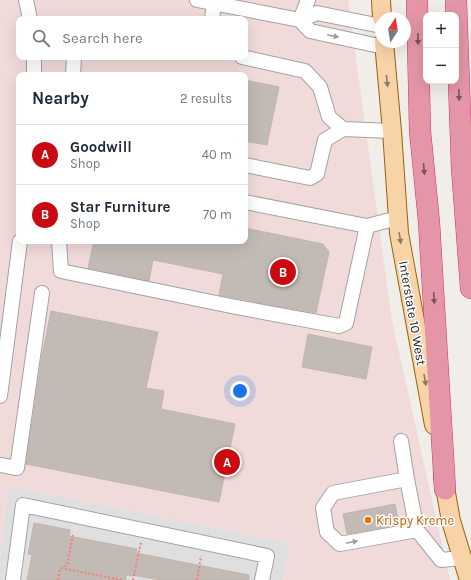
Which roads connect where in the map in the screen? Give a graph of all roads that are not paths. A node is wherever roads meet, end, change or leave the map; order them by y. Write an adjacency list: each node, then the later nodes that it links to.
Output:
1 (26, 0): 9 (street)
2 (197, 0): 7 (street)
3 (308, 0): 11 (street)
4 (381, 0): 8 (main road)
5 (417, 0): 37 (highway, one-way to 37)
6 (456, 0): 30 (highway, one-way to 30)
7 (214, 3): 10 (street); 11 (street)
8 (382, 12)
9 (29, 16)
10 (212, 16)
11 (300, 20): 12 (street); 13 (street, one-way to 13)
12 (375, 25)
13 (375, 42)
14 (384, 48): 22 (main road, Interstate 10 West, one-way to 22)
15 (248, 58): 20 (street)
16 (34, 60): 18 (street)
17 (74, 60): 19 (street)
18 (34, 72)
19 (73, 72)
20 (329, 117): 21 (street); 23 (street)
21 (344, 129): 22 (street); 23 (street)
22 (392, 131): 26 (main road, Interstate 10 West)
23 (325, 140): 24 (street)
24 (248, 167)
25 (248, 203): 27 (street)
26 (398, 218): 27 (street); 37 (main road, Interstate 10 West, one-way to 37)
27 (367, 226): 29 (street)
28 (19, 244): 32 (street)
29 (59, 244)
30 (471, 288)
31 (42, 293): 35 (street)
32 (6, 300): 33 (street)
33 (1, 387)
34 (401, 441): 36 (street)
35 (0, 465)
36 (407, 479): 38 (street); 38 (street, one-way to 38)
37 (445, 489): 39 (main road, Interstate 10 West)
38 (417, 530): 39 (street)
39 (462, 558): 40 (main road, Interstate 10 West)
40 (466, 579)
41 (13, 580): 42 (street)
42 (262, 580)

